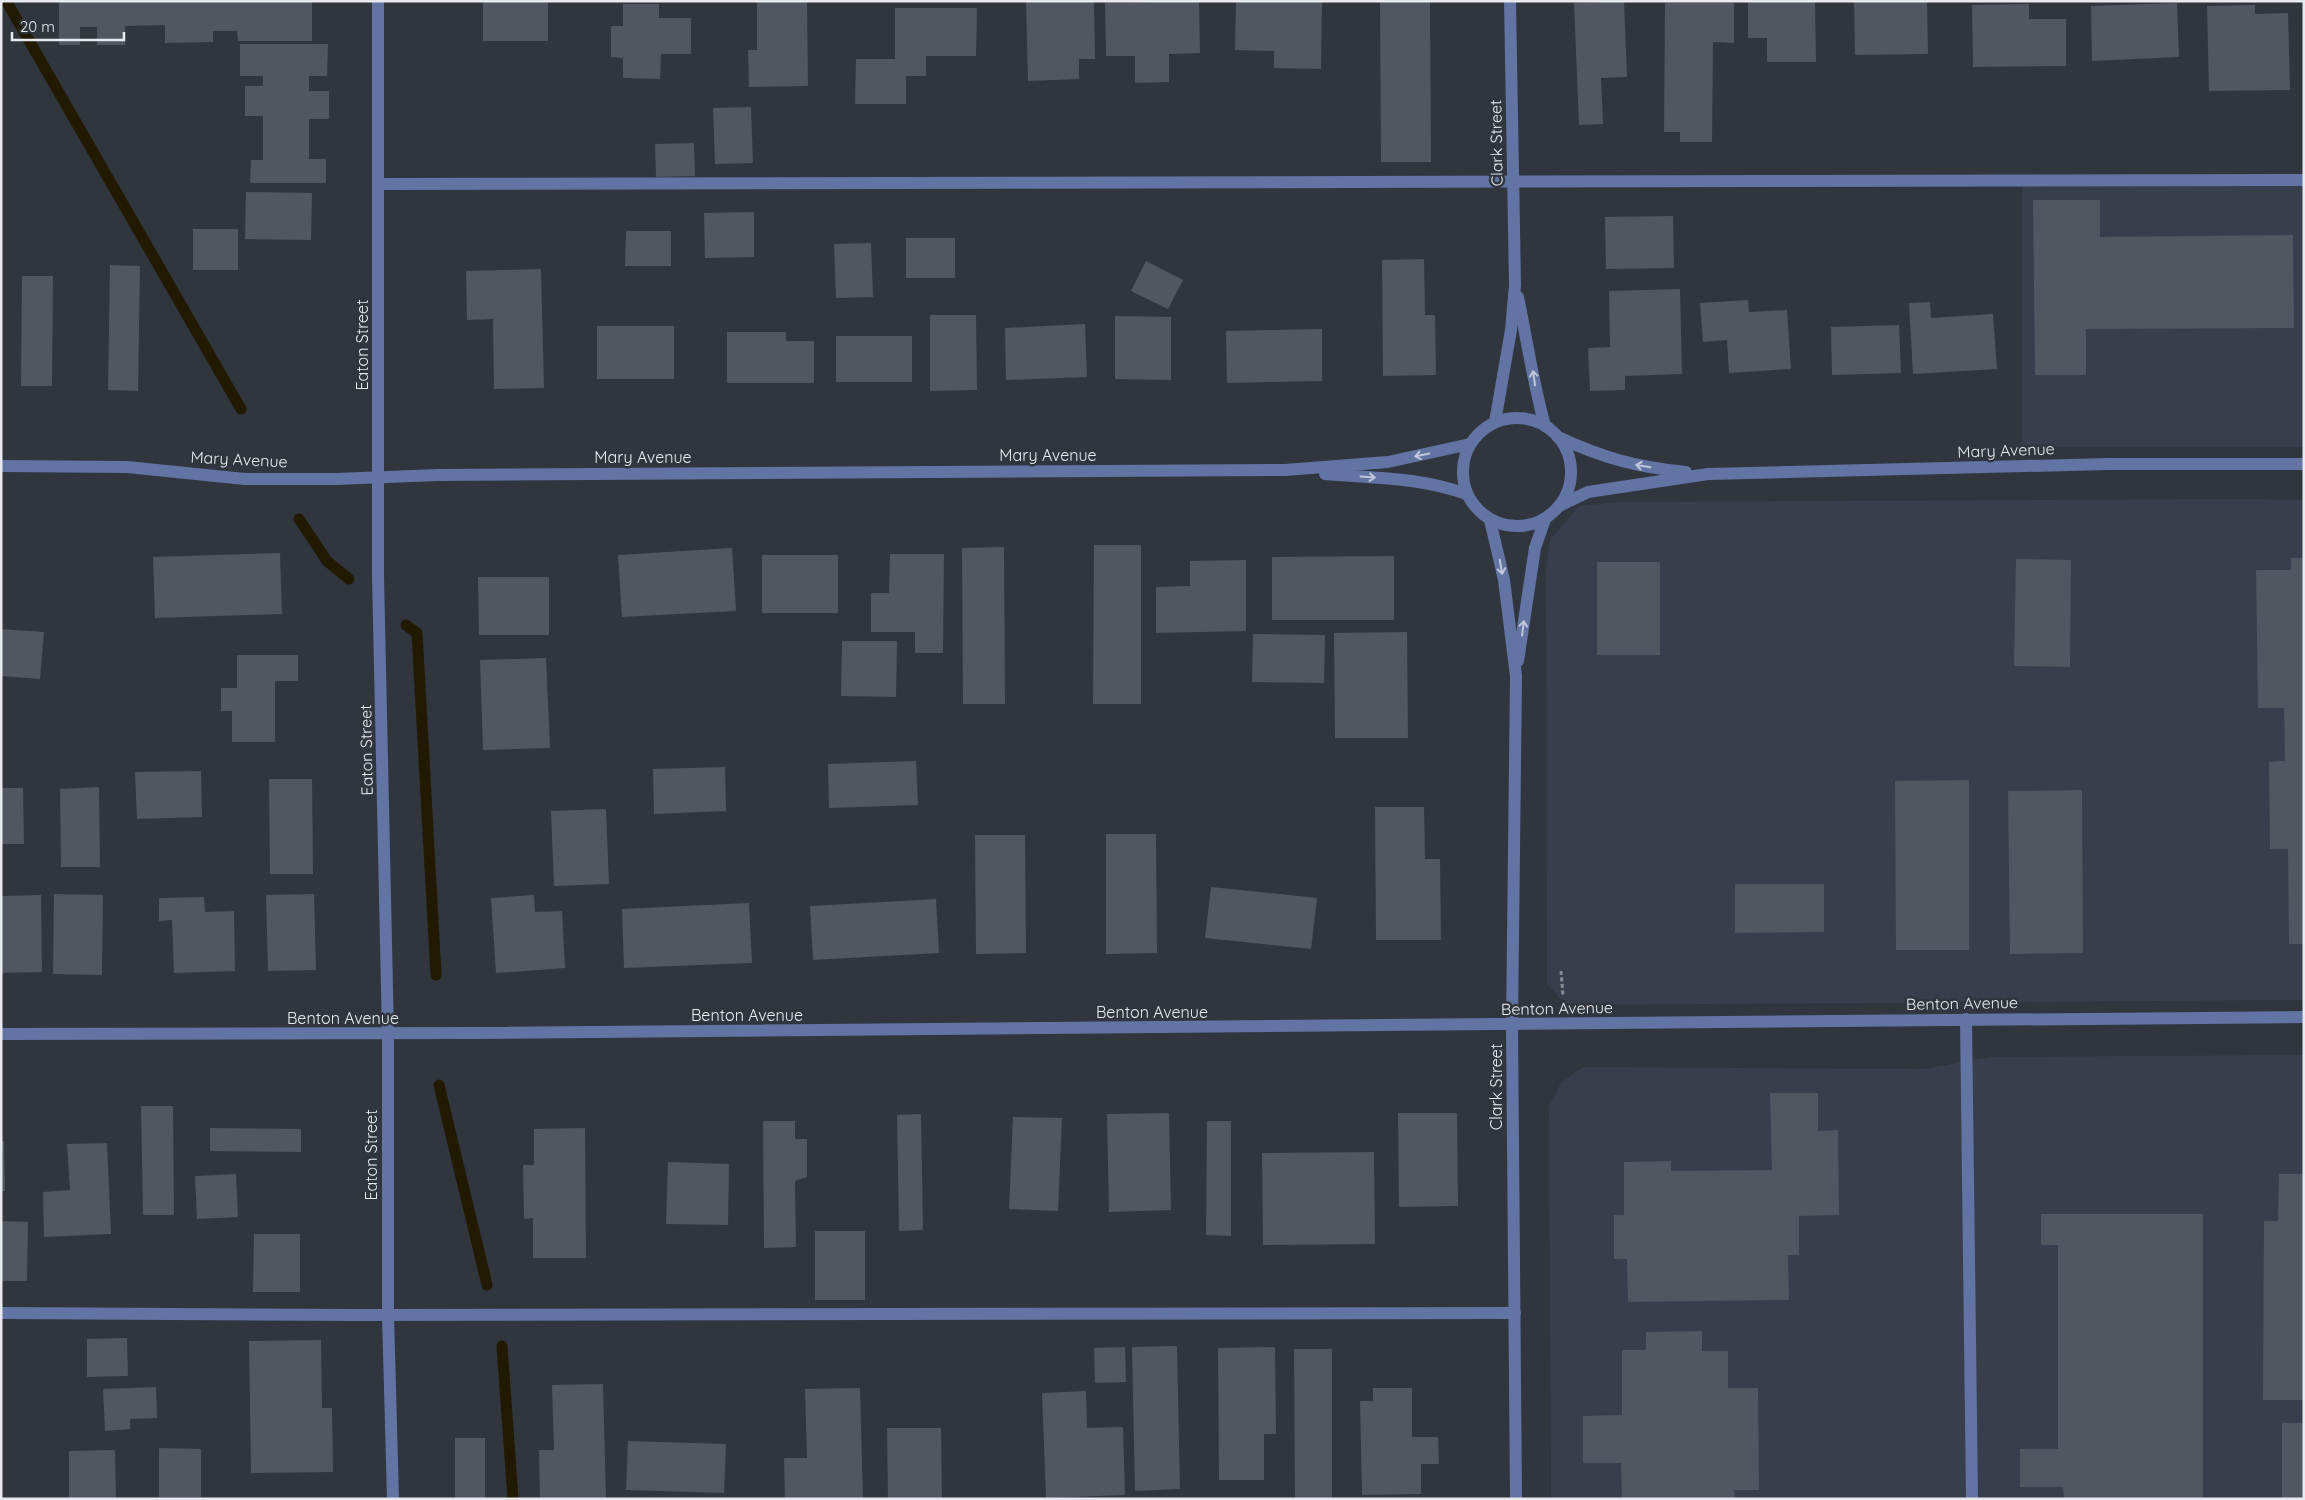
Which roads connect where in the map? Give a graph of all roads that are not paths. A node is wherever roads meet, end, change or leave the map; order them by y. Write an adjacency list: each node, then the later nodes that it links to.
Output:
1 (378, 1): 5 (street, Eaton Street)
2 (1510, 1): 4 (street, Clark Street)
3 (2304, 180): 4 (street)
4 (1512, 181): 5 (street); 6 (street, Clark Street)
5 (378, 184): 15 (street, Eaton Street)
6 (1515, 284): 7 (street, Clark Street); 8 (street, Clark Street, one-way to 6)
7 (1495, 422): 8 (street); 10 (street)
8 (1545, 426): 9 (street)
9 (1558, 437): 14 (street, one-way to 9); 17 (street)
10 (1470, 444): 13 (street, Mary Avenue, one-way to 13); 16 (street)
11 (2304, 464): 14 (street, Mary Avenue)
12 (1, 466): 15 (street, Mary Avenue)
13 (1285, 470): 15 (street, Mary Avenue); 16 (street, Mary Avenue, one-way to 16)
14 (1708, 474): 17 (street)
15 (380, 476): 25 (street, Eaton Street)
16 (1466, 494): 19 (street)
17 (1559, 506): 18 (street)
18 (1545, 518): 19 (street); 20 (street, one-way to 18)
19 (1490, 520): 20 (street, one-way to 20)
20 (1516, 676): 23 (street, Clark Street)
21 (2304, 1017): 22 (street, Benton Avenue)
22 (1966, 1019): 23 (street, Benton Avenue); 31 (street)
23 (1512, 1025): 25 (street, Benton Avenue); 27 (street, Clark Street)
24 (1, 1034): 25 (street, Benton Avenue)
25 (388, 1034): 28 (street, Eaton Street)
26 (1, 1313): 28 (street)
27 (1515, 1313): 28 (street); 30 (street, Clark Street)
28 (388, 1315): 29 (street, Eaton Street)
29 (393, 1499)
30 (1516, 1499)
31 (1972, 1499)

